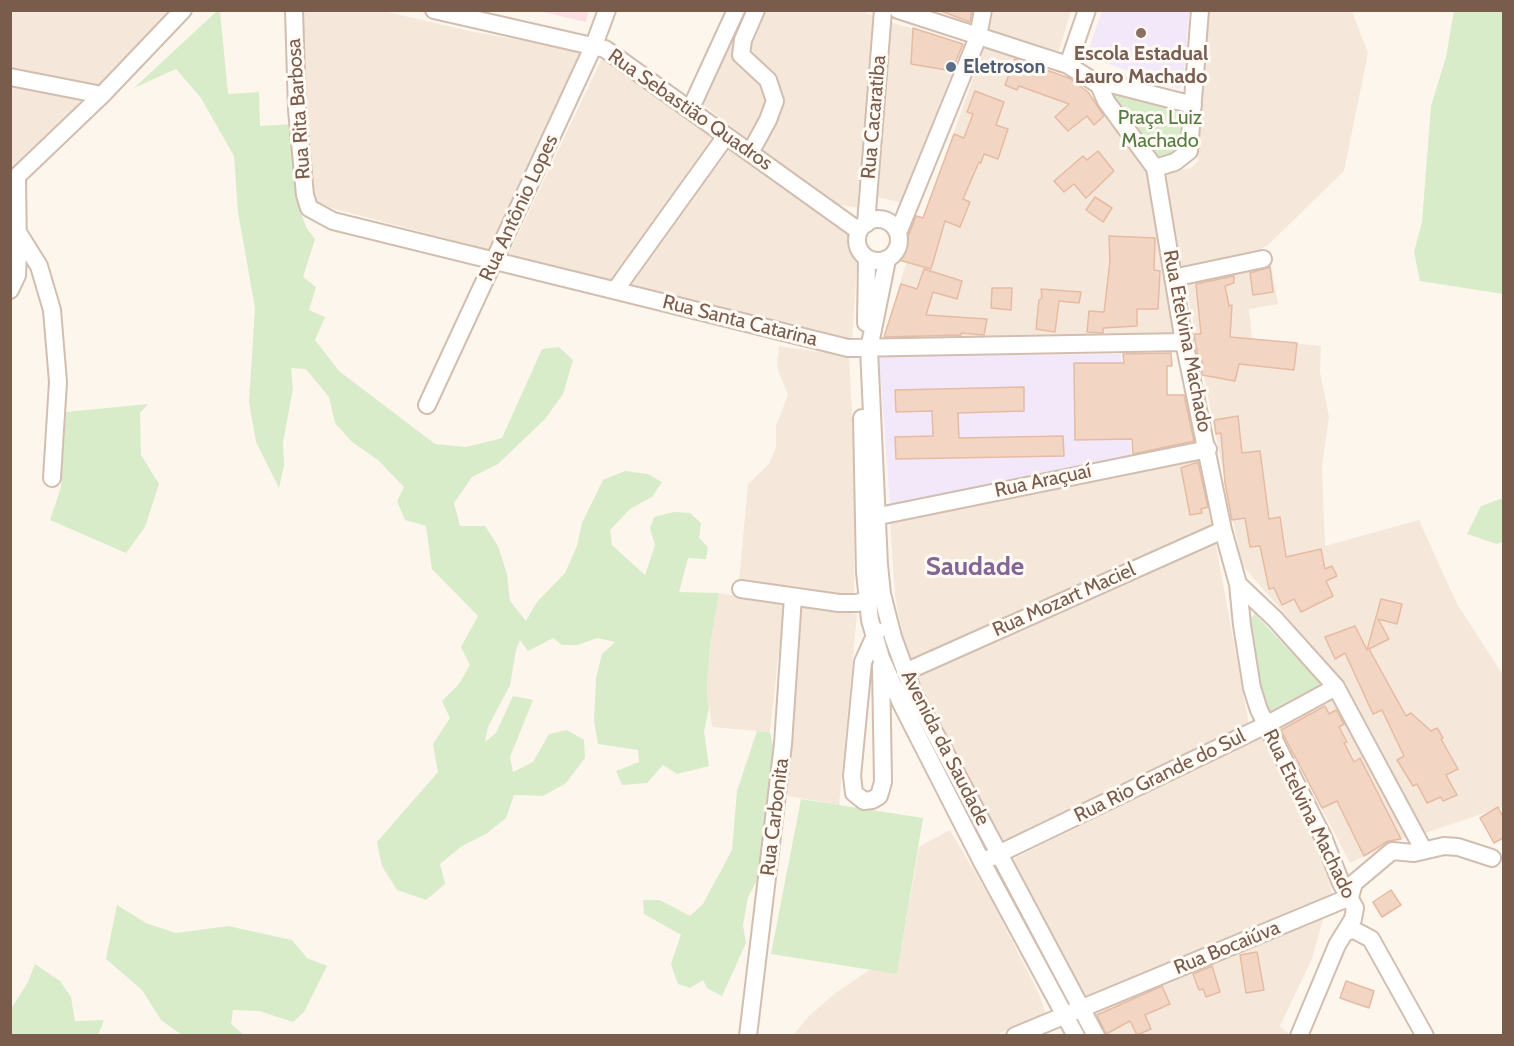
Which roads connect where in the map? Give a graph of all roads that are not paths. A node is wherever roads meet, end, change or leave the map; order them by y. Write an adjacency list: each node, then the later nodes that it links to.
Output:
1 (183, 10): 18 (street)
2 (294, 10): 25 (street, Rua Rita Barbosa)
3 (434, 10): 12 (street, Rua Sebastião Quadros)
4 (607, 10): 14 (street, Rua Antônio Lopes)
5 (736, 10): 20 (street)
6 (756, 10): 22 (street)
7 (883, 10): 26 (street, Rua Cacaratiba)
8 (898, 10): 13 (street)
9 (983, 10): 13 (street)
10 (1087, 10): 15 (street)
11 (1200, 10): 19 (street)
12 (487, 17): 14 (street, Rua Sebastião Quadros)
13 (978, 37): 15 (street); 27 (street)
14 (594, 45): 20 (street, Rua Sebastião Quadros); 31 (street, Rua Antônio Lopes)
15 (1068, 65): 17 (street)
16 (10, 77): 18 (street)
17 (1099, 85): 19 (street); 23 (street)
18 (102, 95): 24 (street)
19 (1193, 105): 23 (street)
20 (690, 110): 21 (street, Rua Sebastião Quadros)
21 (726, 136): 22 (street, Rua Sebastião Quadros); 34 (street)
22 (750, 153): 26 (street, Rua Sebastião Quadros)
23 (1155, 168): 33 (street, Rua Etelvina Machado)
24 (14, 181): 28 (street)
25 (309, 208): 31 (street, Rua Santa Catarina)
26 (862, 227): 27 (street); 29 (street)
27 (898, 233): 32 (street)
28 (19, 234): 35 (street); 40 (street)
29 (867, 258): 32 (street); 37 (street, Avenida da Saudade)
30 (1263, 259): 33 (street)
31 (495, 260): 34 (street, Rua Santa Catarina); 38 (street, Rua Antônio Lopes)
32 (887, 260): 37 (street, Avenida da Saudade)
33 (1173, 278): 36 (street, Rua Etelvina Machado)
34 (616, 289): 37 (street, Rua Santa Catarina)
35 (10, 291)
36 (1184, 342): 37 (street, Rua Santa Catarina); 39 (street, Rua Etelvina Machado)
37 (865, 349): 41 (street, Avenida da Saudade); 46 (street, Avenida da Saudade)
38 (427, 405)
39 (1208, 448): 41 (street, Rua Araçuaí); 42 (street, Rua Etelvina Machado)
40 (52, 478)
41 (879, 516): 46 (street, Avenida da Saudade)
42 (1223, 530): 43 (street, Rua Etelvina Machado); 51 (street, Rua Mozart Maciel)
43 (1239, 584): 52 (street, Rua Etelvina Machado); 53 (street, Rua Etelvina Machado)
44 (741, 589): 45 (street)
45 (793, 597): 46 (street); 62 (street, Rua Carbonita)
46 (875, 598): 47 (street, Avenida da Saudade); 48 (street, Avenida da Saudade)
47 (888, 612): 48 (street); 49 (street, Avenida da Saudade)
48 (874, 636): 50 (street, Avenida da Saudade); 50 (street)
49 (893, 636): 50 (street); 51 (street, Avenida da Saudade)
50 (881, 658): 57 (street, Avenida da Saudade)
51 (905, 672): 55 (street, Avenida da Saudade)
52 (1336, 687): 53 (street, Rua Rio Grande do Sul); 54 (street, Rua Etelvina Machado)
53 (1266, 725): 55 (street, Rua Rio Grande do Sul); 58 (street, Rua Etelvina Machado)
54 (1424, 849): 56 (street); 58 (street)
55 (999, 854): 57 (street, Rua Rio Grande do Sul); 60 (street, Avenida da Saudade)
56 (1492, 858)
57 (982, 862): 61 (street, Avenida da Saudade)
58 (1350, 897): 59 (street, Rua Etelvina Machado); 60 (street, Rua Bocaiúva)
59 (1345, 932): 66 (street, Rua Etelvina Machado); 67 (street)
60 (1080, 1008): 61 (street, Rua Bocaiúva); 65 (street, Avenida da Saudade)
61 (1063, 1014): 63 (street, Rua Bocaiúva); 64 (street, Avenida da Saudade)
62 (748, 1035)
63 (1015, 1035)
64 (1076, 1035)
65 (1095, 1035)
66 (1299, 1035)
67 (1425, 1035)

